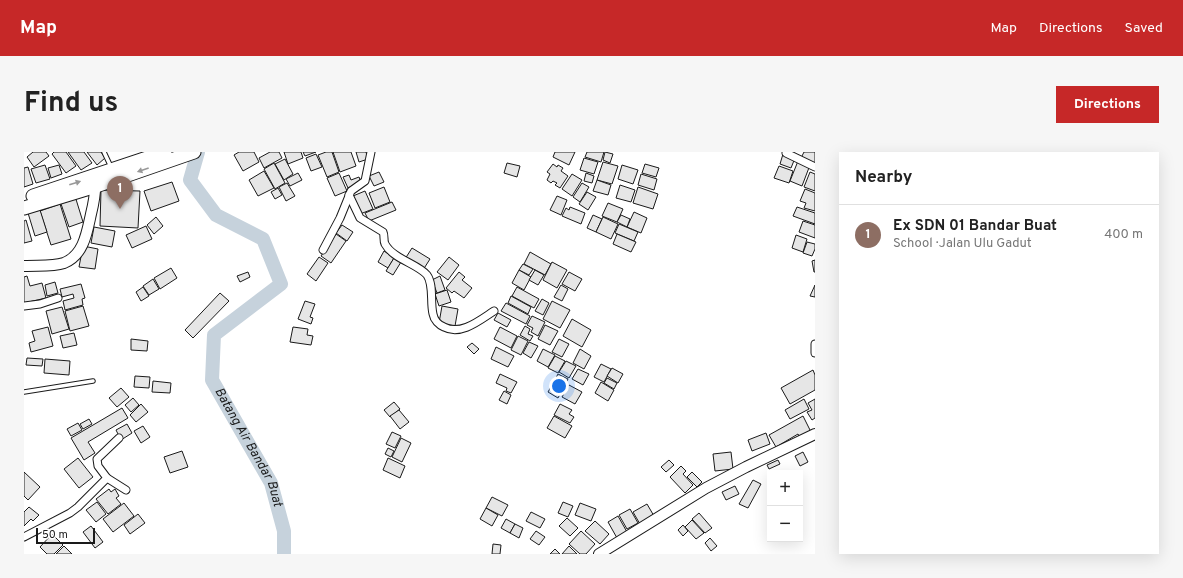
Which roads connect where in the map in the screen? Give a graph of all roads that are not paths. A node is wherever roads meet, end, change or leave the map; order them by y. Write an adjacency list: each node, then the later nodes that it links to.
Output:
1 (104, 152): 7 (lane)
2 (165, 152): 7 (highway)
3 (194, 152): 8 (highway, one-way to 8)
4 (371, 152): 9 (street)
5 (786, 153): 6 (street)
6 (815, 167)
7 (113, 170): 8 (highway)
8 (95, 181): 10 (highway, one-way to 8); 11 (highway); 13 (street)
9 (349, 195): 12 (street); 16 (street)
10 (24, 199)
11 (24, 208)
12 (323, 250)
13 (24, 266)
14 (58, 298): 15 (street)
15 (24, 306)
16 (494, 311)
17 (815, 344): 18 (street)
18 (815, 353)
19 (93, 381): 20 (lane)
20 (24, 392)
21 (815, 434): 26 (street)
22 (119, 438): 23 (street)
23 (107, 478): 24 (street); 25 (street)
24 (126, 490)
25 (24, 536)
26 (599, 554)

